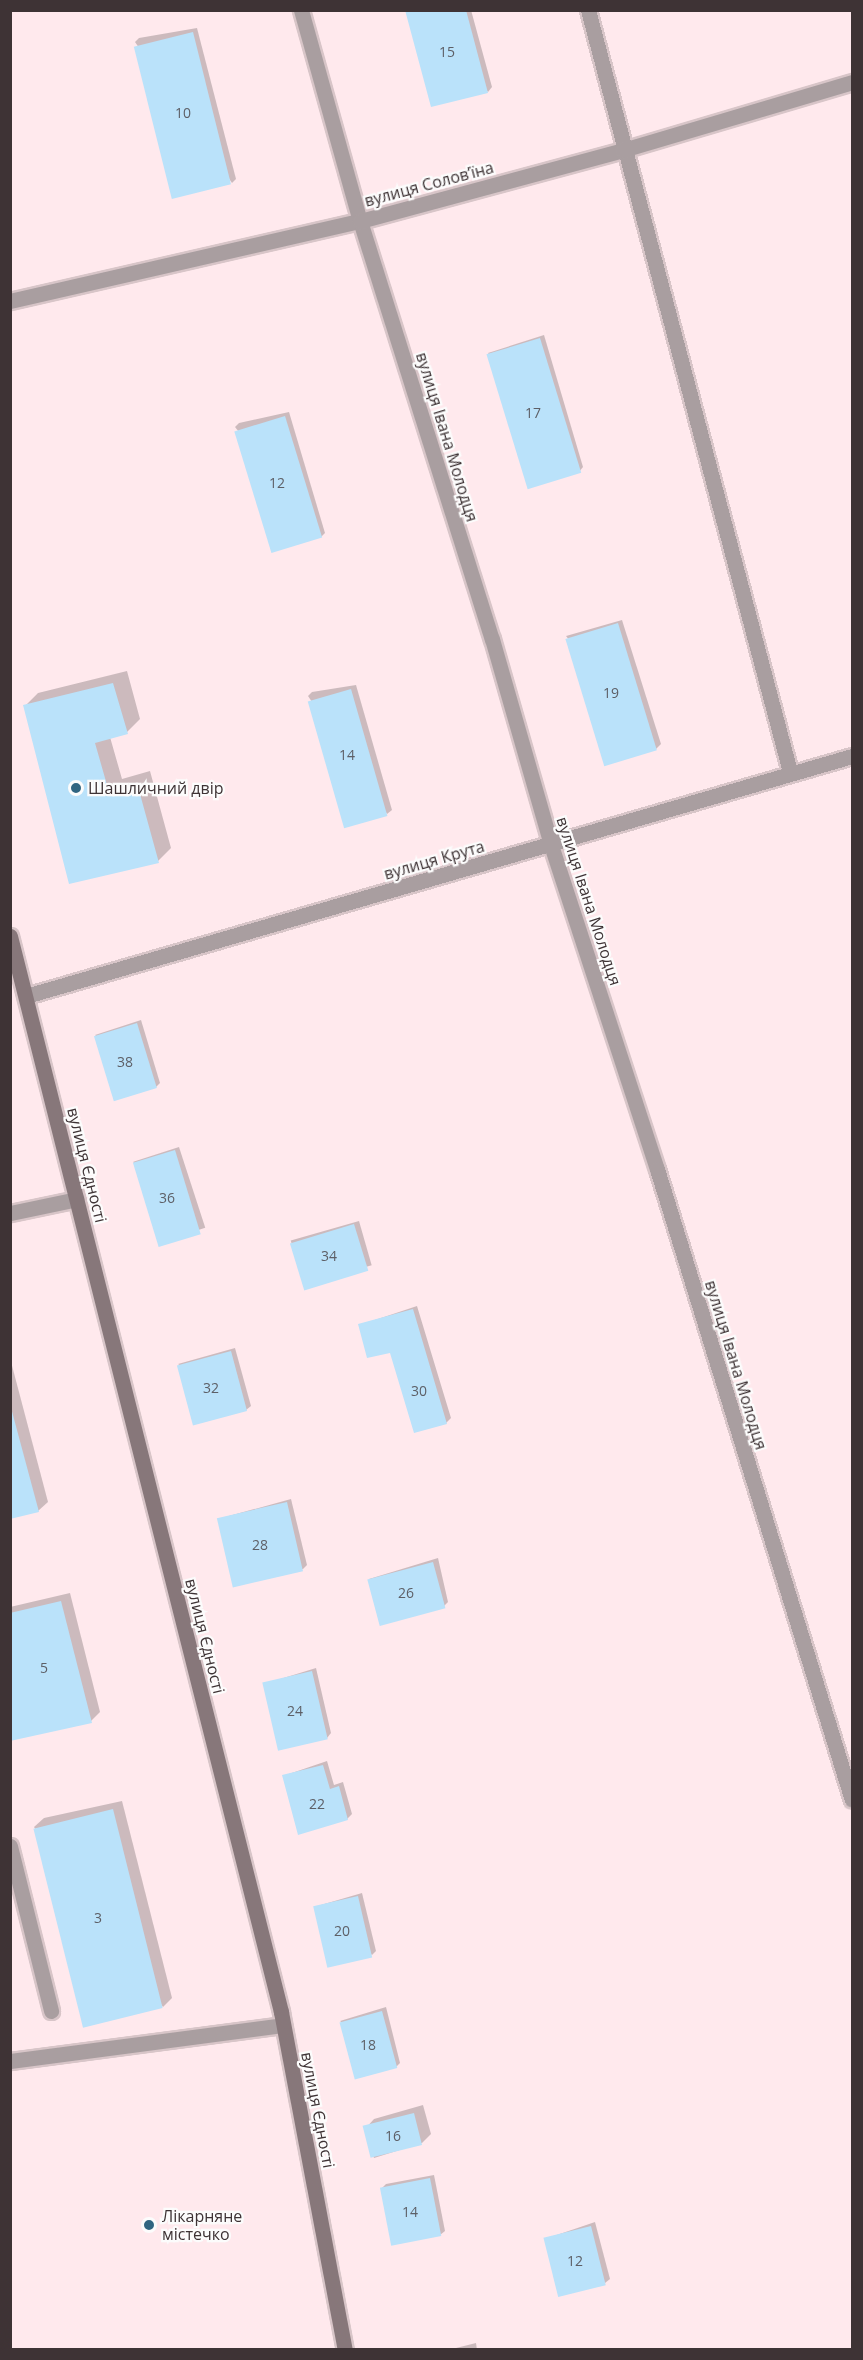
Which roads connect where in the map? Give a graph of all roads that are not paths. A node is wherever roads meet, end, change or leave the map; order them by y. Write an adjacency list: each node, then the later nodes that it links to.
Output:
1 (301, 10): 5 (street, вулиця Івана Молодця)
2 (588, 10): 4 (street)
3 (852, 82): 4 (street, вулиця Соловʼїна)
4 (623, 150): 5 (street, вулиця Соловʼїна); 8 (street)
5 (360, 221): 6 (street, вулиця Соловʼїна); 9 (street, вулиця Івана Молодця)
6 (10, 301)
7 (852, 756): 8 (street, вулиця Крута)
8 (790, 771): 9 (street, вулиця Крута)
9 (551, 845): 11 (street, вулиця Крута); 14 (street, вулиця Івана Молодця)
10 (10, 936): 11 (main road, вулиця Єдності)
11 (26, 996): 12 (main road, вулиця Єдності)
12 (76, 1199): 13 (street); 17 (main road, вулиця Єдності)
13 (10, 1213)
14 (852, 1800)
15 (10, 1846): 16 (street)
16 (51, 2011)
17 (284, 2025): 18 (street); 19 (main road, вулиця Єдності)
18 (10, 2061)
19 (345, 2349)

